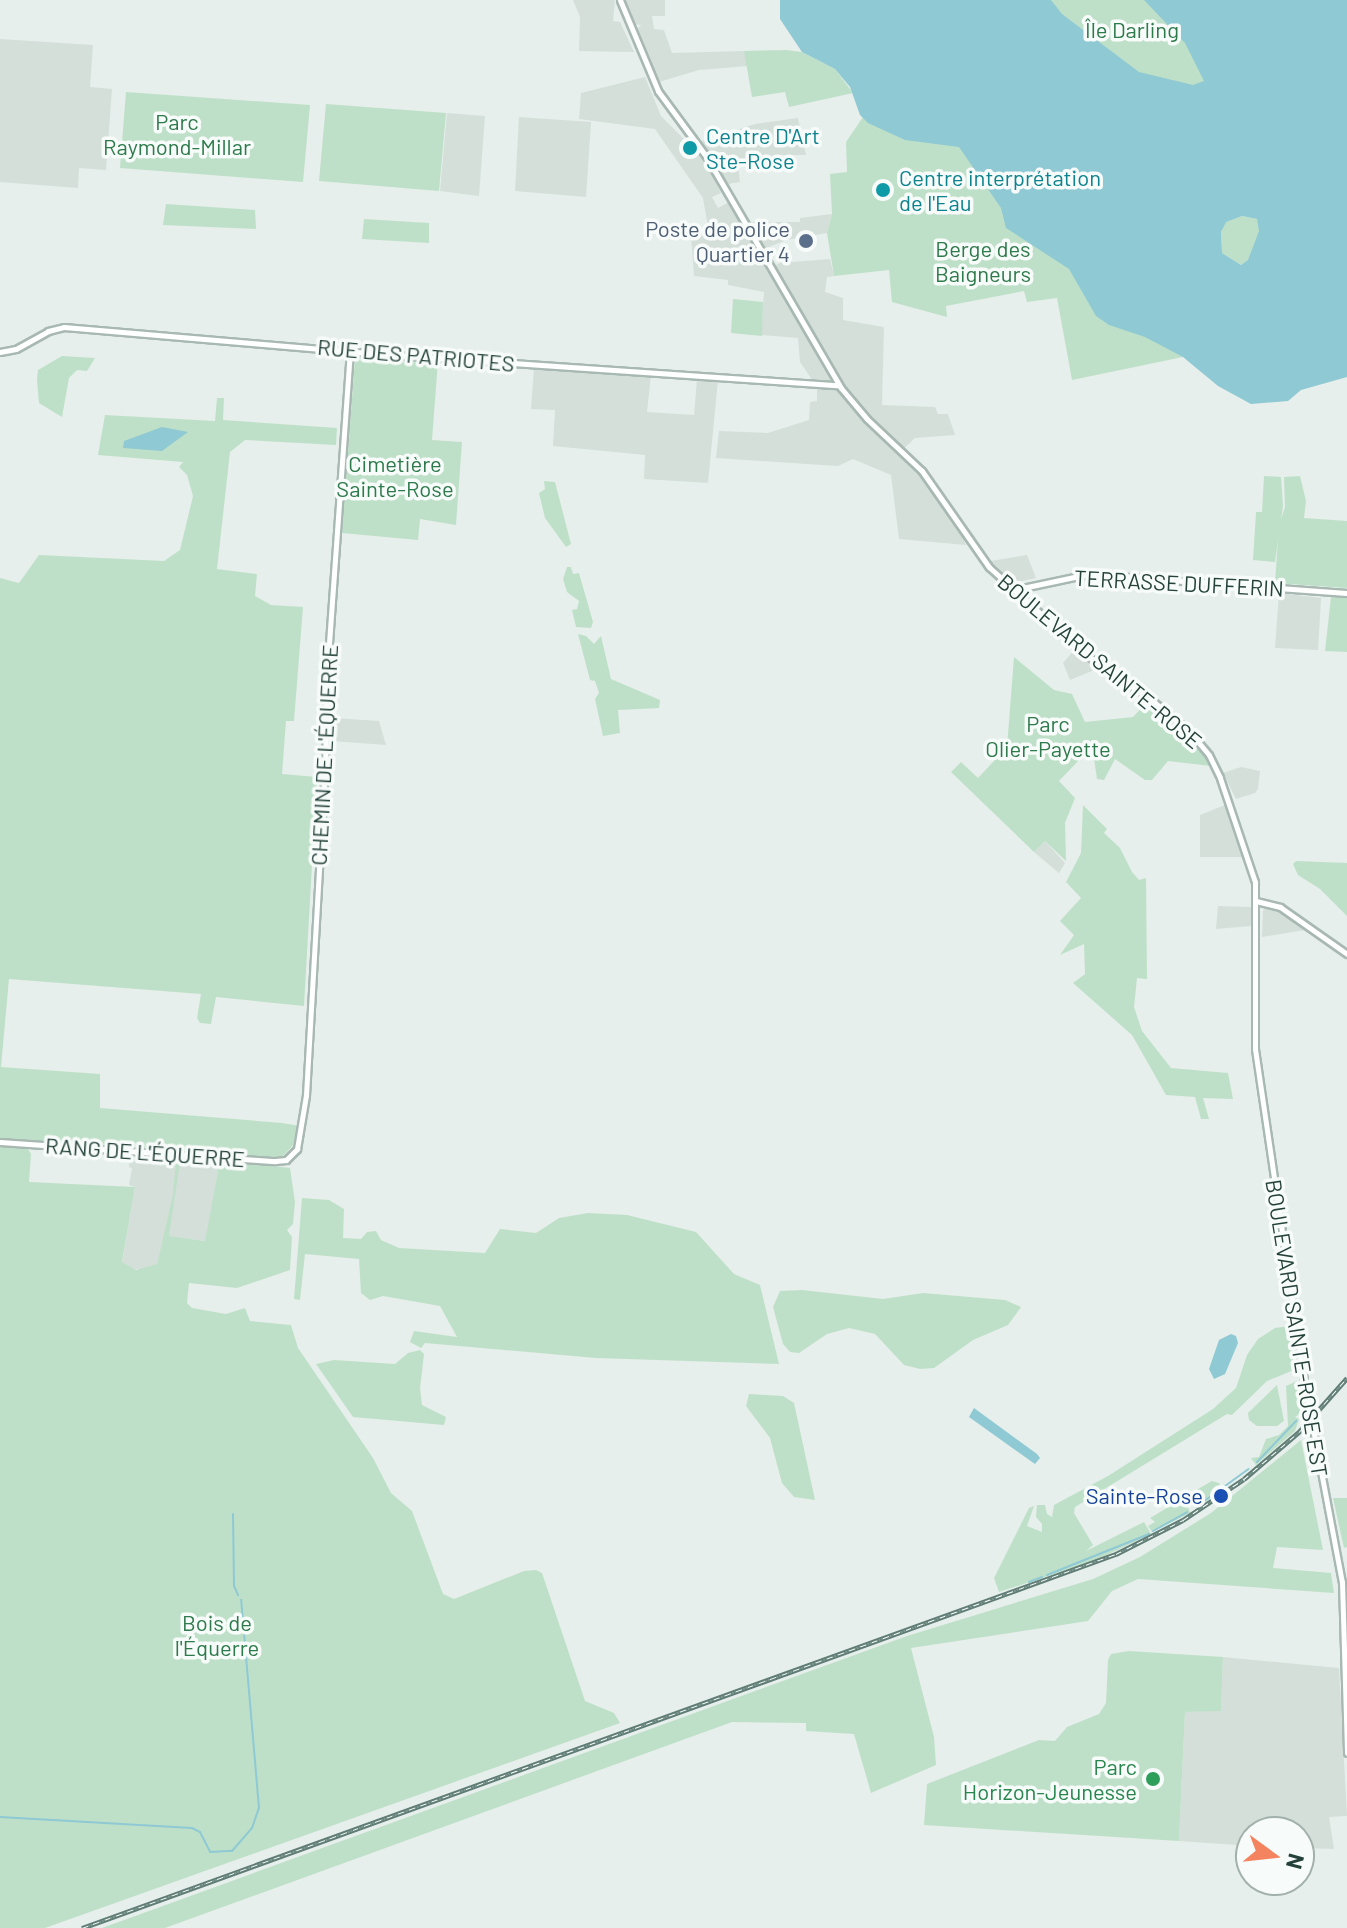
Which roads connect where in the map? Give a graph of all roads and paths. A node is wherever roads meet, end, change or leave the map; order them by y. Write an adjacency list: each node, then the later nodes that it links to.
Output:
1 (620, 0): 4 (street, BOULEVARD SAINTE-ROSE)
2 (350, 349): 3 (street, RUE DES PATRIOTES); 4 (street, RUE DES PATRIOTES); 10 (street, CHEMIN DE L'ÉQUERRE)
3 (0, 352)
4 (838, 385): 5 (street, BOULEVARD SAINTE-ROSE)
5 (1013, 590): 6 (street, TERRASSE DUFFERIN); 7 (street, BOULEVARD SAINTE-ROSE)
6 (1347, 593)
7 (1256, 901): 8 (street); 11 (street, BOULEVARD SAINTE-ROSE EST)
8 (1347, 954)
9 (0, 1142): 10 (street, RANG DE L'ÉQUERRE)
10 (290, 1158)
11 (1347, 1753)

